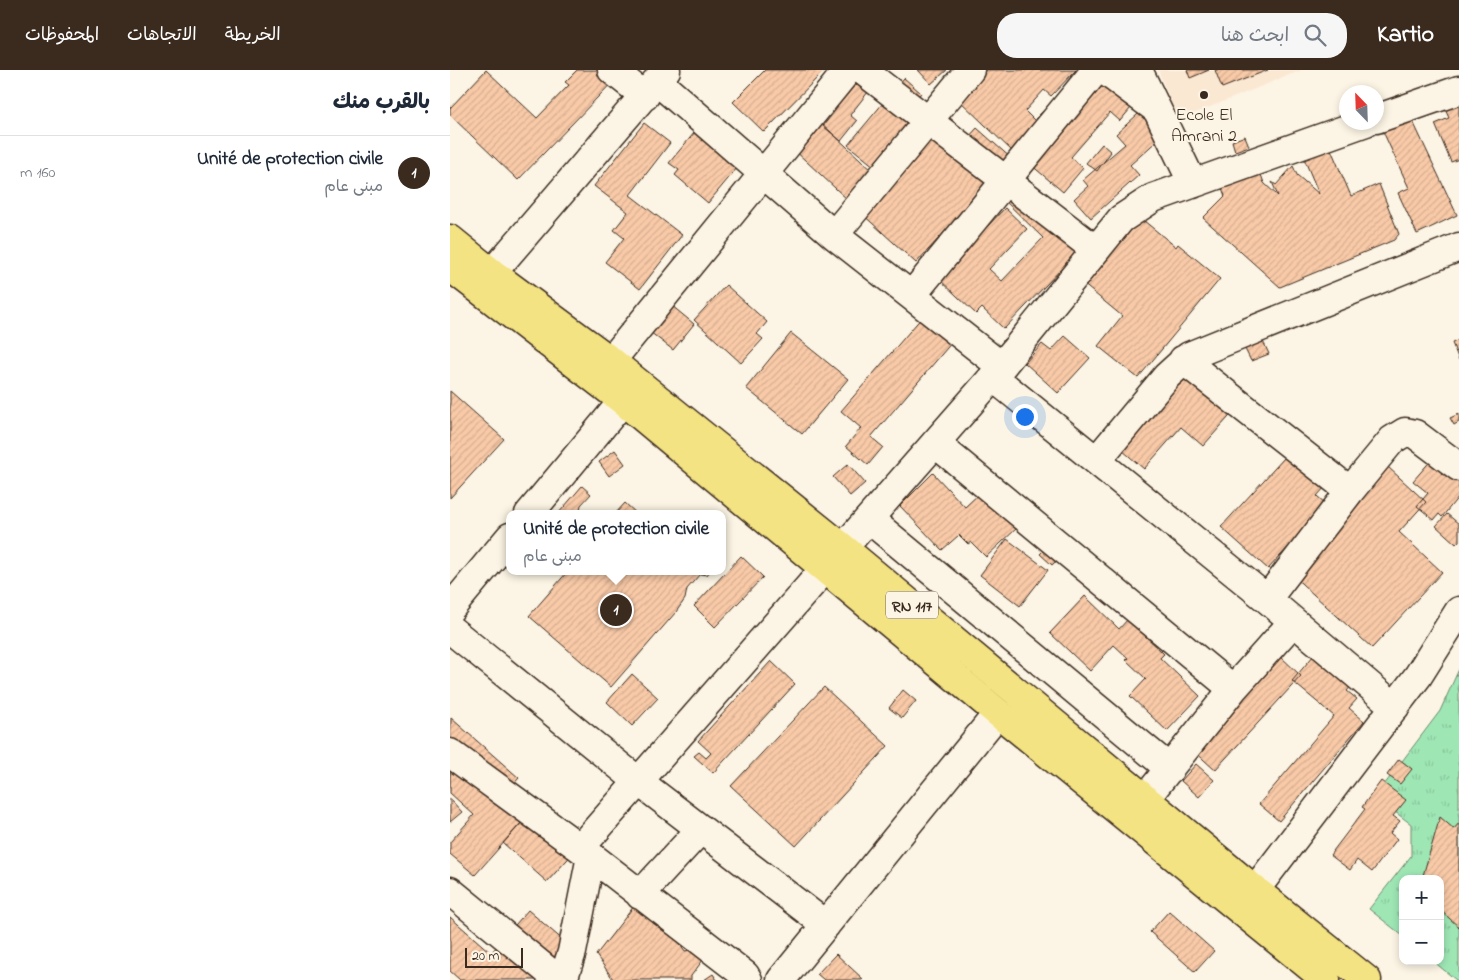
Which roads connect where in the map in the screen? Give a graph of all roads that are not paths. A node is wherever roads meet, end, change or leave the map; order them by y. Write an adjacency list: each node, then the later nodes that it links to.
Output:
1 (612, 70): 8 (street)
2 (848, 70): 14 (street)
3 (862, 70): 12 (street)
4 (970, 70): 12 (street)
5 (1096, 70): 15 (street)
6 (1104, 70): 10 (street)
7 (1138, 70): 10 (street)
8 (656, 82): 14 (street); 22 (street)
9 (1458, 92): 11 (street)
10 (1158, 110): 16 (street)
11 (1384, 116)
12 (928, 120): 15 (street); 17 (street)
13 (1344, 130): 16 (street)
14 (763, 173): 17 (street); 25 (street)
15 (1006, 180): 20 (street); 23 (street)
16 (1193, 184): 20 (street)
17 (834, 235): 23 (street)
18 (450, 239): 22 (main road, RN 117)
19 (1459, 247): 24 (street)
20 (1096, 250): 26 (street)
21 (450, 267): 27 (main road, RN 117)
22 (492, 273): 25 (main road, RN 117)
23 (912, 295): 26 (street)
24 (1183, 360): 29 (street); 31 (street)
25 (611, 361): 35 (main road, RN 117)
26 (997, 371): 28 (street); 29 (street)
27 (624, 401): 32 (street); 36 (main road, RN 117)
28 (935, 443): 33 (street); 44 (street)
29 (1096, 460): 37 (street)
30 (1459, 467): 31 (street)
31 (1350, 491): 37 (street)
32 (532, 510)
33 (870, 519): 35 (street); 42 (street)
34 (506, 542): 38 (street)
35 (842, 547): 36 (street); 43 (main road, RN 117)
36 (823, 568): 46 (main road, RN 117); 49 (street)
37 (1267, 599): 40 (street)
38 (450, 609)
39 (1459, 611): 45 (street)
40 (1293, 622): 44 (street); 45 (street)
41 (450, 629): 49 (street)
42 (1025, 650): 43 (street); 48 (street)
43 (1002, 680): 50 (main road, RN 117)
44 (1233, 689): 48 (street)
45 (1395, 707): 54 (street)
46 (998, 713): 53 (main road, RN 117); 57 (street)
47 (450, 753): 52 (street)
48 (1170, 769): 50 (street)
49 (638, 781): 51 (street); 52 (street)
50 (1145, 799): 53 (main road, RN 117)
51 (701, 829): 56 (street); 57 (street)
52 (585, 852): 56 (street); 61 (street)
53 (1196, 858): 54 (main road, RN 117); 59 (main road, RN 117)
54 (1255, 890): 63 (main road, RN 117)
55 (450, 891): 60 (street)
56 (640, 895): 58 (street)
57 (826, 925): 62 (street)
58 (746, 977): 62 (street)
59 (1315, 977)
60 (558, 980)
61 (563, 980)
62 (780, 980)
63 (1367, 980)

